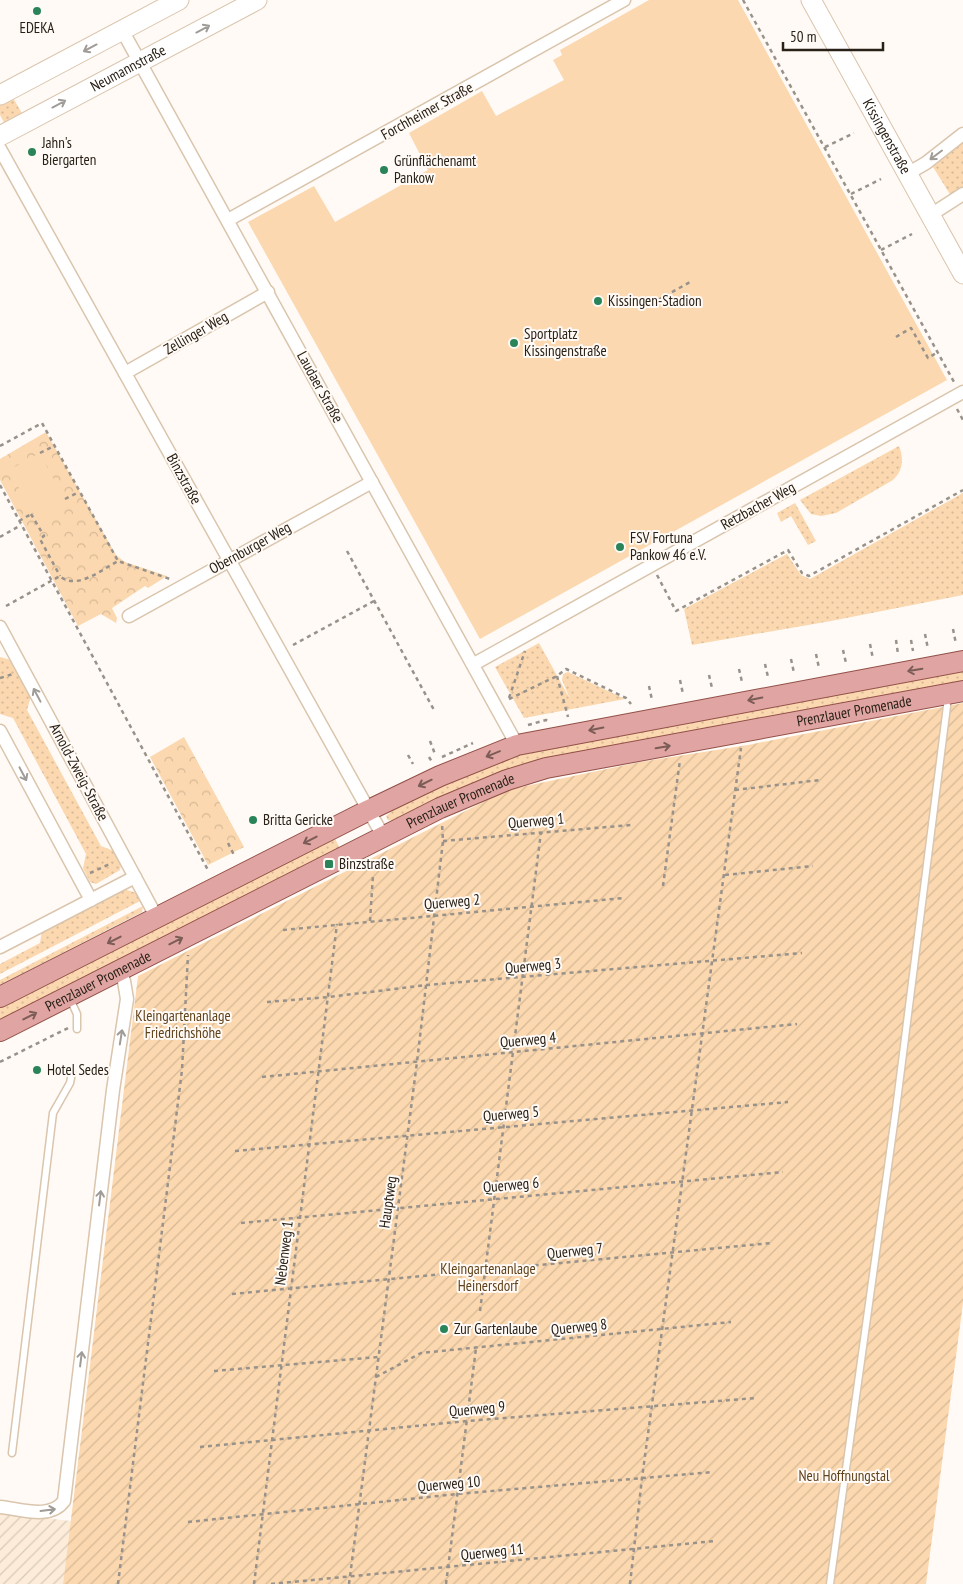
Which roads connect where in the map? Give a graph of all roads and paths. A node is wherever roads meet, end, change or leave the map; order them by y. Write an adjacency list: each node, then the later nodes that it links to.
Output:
1 (257, 0): 7 (street, Neumannstraße, one-way to 1)
2 (624, 0): 19 (street, Forchheimer Straße)
3 (743, 0): 12 (path)
4 (811, 0): 14 (street, Kissingenstraße)
5 (168, 3): 6 (street)
6 (122, 30): 7 (street, Laudaer Straße); 8 (street, one-way to 8)
7 (138, 63): 11 (street, Neumannstraße, one-way to 7); 19 (street, Laudaer Straße)
8 (0, 95)
9 (854, 133): 12 (path)
10 (963, 134): 14 (street, one-way to 14)
11 (0, 136)
12 (825, 147): 16 (path)
13 (0, 148): 28 (street, Binzstraße)
14 (907, 174): 18 (street, Kissingenstraße)
15 (881, 179): 16 (path)
16 (851, 194): 21 (path)
17 (963, 194): 18 (street)
18 (929, 216): 22 (street, Kissingenstraße)
19 (228, 220): 24 (street, Laudaer Straße)
20 (912, 234): 21 (path)
21 (881, 250): 27 (path)
22 (963, 274)
23 (690, 282): 25 (path)
24 (268, 292): 28 (street, Zellinger Weg); 35 (street, Laudaer Straße)
25 (658, 300)
26 (896, 337): 27 (path)
27 (938, 352): 29 (path)
28 (125, 373): 44 (street, Binzstraße)
29 (958, 387): 70 (street, Retzbacher Weg)
30 (956, 409): 31 (path)
31 (963, 420)
32 (0, 446): 33 (path)
33 (54, 446): 34 (path); 38 (path)
34 (40, 453)
35 (372, 482): 44 (street, Obernburger Weg); 70 (street, Laudaer Straße)
36 (0, 485): 40 (path)
37 (963, 490): 46 (path)
38 (80, 492): 39 (path); 45 (path)
39 (65, 499)
40 (19, 521): 41 (path); 47 (path)
41 (21, 526): 42 (path); 48 (path)
42 (0, 537)
43 (347, 551): 50 (path)
44 (228, 560): 49 (street, Obernburger Weg); 102 (street, Binzstraße)
45 (118, 561): 47 (path); 49 (path)
46 (657, 574)
47 (60, 576): 48 (path)
48 (50, 581): 51 (path); 112 (path)
49 (186, 585): 52 (street, Obernburger Weg)
50 (374, 601): 59 (path); 88 (path)
51 (6, 606)
52 (129, 616)
53 (0, 627): 116 (street, Arnold-Zweig-Straße, one-way to 53)
54 (953, 629): 64 (path)
55 (925, 634): 61 (path)
56 (896, 640): 66 (path)
57 (911, 640): 63 (path)
58 (870, 644): 68 (path)
59 (294, 645)
60 (527, 645): 77 (path)
61 (928, 649)
62 (842, 650): 69 (path)
63 (913, 652)
64 (959, 652): 92 (main road, Prenzlauer Promenade, one-way to 92)
65 (816, 654): 72 (path)
66 (898, 654)
67 (791, 659): 75 (path)
68 (873, 659)
69 (846, 663)
70 (474, 664): 92 (street, Laudaer Straße)
71 (765, 664): 79 (path)
72 (819, 668)
73 (739, 669): 81 (path)
74 (18, 673): 78 (path)
75 (794, 673)
76 (709, 675): 83 (path)
77 (557, 676): 87 (path); 89 (path)
78 (0, 678)
79 (768, 678)
80 (680, 680): 85 (path)
81 (742, 682)
82 (649, 686): 86 (path)
83 (712, 688)
84 (954, 692): 94 (main road, Prenzlauer Promenade); 197 (lane)
85 (683, 694)
86 (652, 700)
87 (631, 704)
88 (434, 710)
89 (568, 717)
90 (551, 721): 92 (path)
91 (0, 731): 119 (street, one-way to 119)
92 (519, 736): 102 (main road, Prenzlauer Promenade, one-way to 102)
93 (430, 741): 96 (path)
94 (741, 742): 95 (path); 101 (path); 106 (main road, Prenzlauer Promenade, one-way to 94)
95 (732, 752)
96 (435, 754)
97 (408, 755): 99 (path)
98 (688, 759): 117 (path)
99 (413, 764)
100 (820, 780): 101 (path)
101 (735, 790): 115 (path)
102 (369, 810): 106 (street, Binzstraße); 122 (main road, Prenzlauer Promenade, one-way to 122)
103 (441, 822): 107 (path, Hauptweg)
104 (631, 825): 105 (path, Querweg 1)
105 (541, 832): 107 (path, Querweg 1); 120 (path)
106 (383, 836): 130 (main road, Prenzlauer Promenade, one-way to 106)
107 (443, 841): 121 (path, Hauptweg)
108 (228, 843): 109 (path)
109 (235, 856)
110 (119, 860): 113 (path)
111 (813, 866): 115 (path)
112 (208, 870)
113 (87, 875)
114 (374, 875): 123 (path)
115 (724, 875): 129 (path)
116 (135, 877): 119 (street); 122 (street, Arnold-Zweig-Straße)
117 (663, 886)
118 (622, 898): 120 (path, Querweg 2)
119 (91, 900): 126 (street)
120 (532, 906): 121 (path, Querweg 2); 131 (path)
121 (435, 914): 123 (path, Querweg 2); 132 (path, Hauptweg)
122 (157, 918): 134 (main road, Prenzlauer Promenade, one-way to 134)
123 (370, 921): 124 (path, Querweg 2)
124 (337, 924): 125 (path, Querweg 2); 135 (path, Nebenweg 1)
125 (283, 930)
126 (0, 947)
127 (186, 950): 191 (path)
128 (802, 953): 129 (path, Querweg 3)
129 (713, 961): 131 (path, Querweg 3); 140 (path)
130 (119, 970): 133 (main road, Prenzlauer Promenade); 184 (street, one-way to 130)
131 (524, 978): 132 (path, Querweg 3); 141 (path)
132 (427, 985): 135 (path, Querweg 3); 143 (path, Hauptweg)
133 (69, 996): 138 (lane); 139 (main road, Prenzlauer Promenade, one-way to 133)
134 (0, 997)
135 (329, 997): 136 (path, Querweg 3); 144 (path, Nebenweg 1)
136 (266, 1002)
137 (797, 1024): 140 (path, Querweg 4)
138 (78, 1026): 142 (path)
139 (0, 1031)
140 (702, 1035): 141 (path, Querweg 4); 148 (path)
141 (514, 1052): 143 (path, Querweg 4); 149 (path)
142 (0, 1062)
143 (417, 1062): 144 (path, Querweg 4); 150 (path, Hauptweg)
144 (319, 1072): 146 (path, Querweg 4); 151 (path, Nebenweg 1)
145 (72, 1073): 179 (lane)
146 (262, 1076)
147 (788, 1102): 148 (path, Querweg 5)
148 (693, 1109): 149 (path, Querweg 5); 154 (path)
149 (504, 1126): 150 (path, Querweg 5); 155 (path)
150 (408, 1135): 151 (path, Querweg 5); 156 (path, Hauptweg)
151 (310, 1144): 152 (path, Querweg 5); 157 (path, Nebenweg 1)
152 (235, 1151)
153 (783, 1172): 154 (path, Querweg 6)
154 (683, 1181): 155 (path, Querweg 6); 160 (path)
155 (494, 1198): 156 (path, Querweg 6); 161 (path)
156 (398, 1206): 157 (path, Querweg 6); 162 (path, Hauptweg)
157 (300, 1217): 158 (path, Querweg 6); 163 (path, Nebenweg 1)
158 (241, 1223)
159 (772, 1243): 160 (path, Querweg 7)
160 (674, 1252): 161 (path, Querweg 7); 167 (path)
161 (486, 1271): 162 (path, Querweg 7); 165 (path)
162 (388, 1280): 163 (path, Querweg 7); 169 (path, Hauptweg)
163 (291, 1289): 164 (path, Querweg 7); 170 (path, Nebenweg 1)
164 (232, 1294)
165 (480, 1311)
166 (731, 1322): 167 (path, Querweg 8)
167 (664, 1330): 168 (path, Querweg 8); 174 (path)
168 (476, 1348): 172 (path, Querweg 8); 175 (path)
169 (378, 1357): 170 (path); 172 (path, Hauptweg)
170 (282, 1364): 171 (path); 177 (path, Nebenweg 1)
171 (214, 1371)
172 (376, 1377): 176 (path, Hauptweg)
173 (756, 1398): 174 (path, Querweg 9)
174 (652, 1405): 175 (path, Querweg 9); 181 (path)
175 (467, 1421): 176 (path, Querweg 9); 182 (path)
176 (369, 1430): 177 (path, Querweg 9); 183 (path, Hauptweg)
177 (272, 1440): 178 (path, Querweg 9); 185 (path, Nebenweg 1)
178 (200, 1447)
179 (12, 1454)
180 (713, 1472): 181 (path, Querweg 10)
181 (642, 1478): 182 (path, Querweg 10); 188 (path)
182 (457, 1494): 183 (path, Querweg 10); 189 (path)
183 (360, 1504): 185 (path, Querweg 10); 190 (path, Hauptweg)
184 (0, 1507)
185 (264, 1513): 186 (path, Querweg 10); 192 (path, Nebenweg 1)
186 (188, 1522)
187 (715, 1541): 188 (path, Querweg 11)
188 (634, 1550): 189 (path, Querweg 11); 196 (path)
189 (448, 1567): 190 (path, Querweg 11); 195 (path)
190 (350, 1577): 193 (path, Querweg 11); 194 (path, Hauptweg)
191 (118, 1584)
192 (254, 1584)
193 (271, 1584)
194 (349, 1584)
195 (446, 1584)
196 (630, 1584)
197 (830, 1584)

